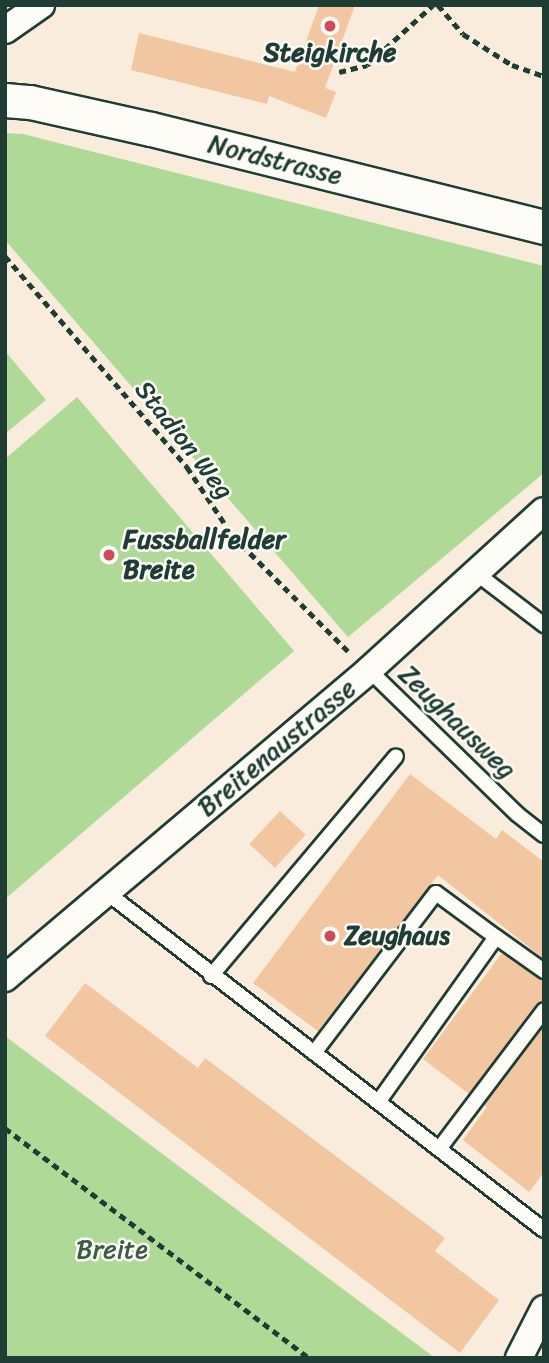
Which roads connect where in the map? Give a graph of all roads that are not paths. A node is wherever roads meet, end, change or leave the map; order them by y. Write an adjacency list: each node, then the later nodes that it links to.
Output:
1 (41, 5): 2 (street)
2 (5, 30)
3 (5, 100): 4 (street, Nordstrasse)
4 (544, 227)
5 (544, 511): 6 (street, Breitenaustrasse)
6 (476, 573): 7 (lane); 8 (street, Breitenaustrasse)
7 (544, 625)
8 (369, 670): 10 (lane, Zeughausweg); 11 (street, Breitenaustrasse)
9 (397, 756): 14 (lane)
10 (544, 835)
11 (106, 892): 14 (lane); 15 (street, Breitenaustrasse)
12 (496, 937): 13 (lane); 17 (lane); 18 (lane)
13 (544, 971)
14 (211, 976): 17 (lane)
15 (5, 978)
16 (544, 1010): 19 (lane)
17 (314, 1053): 18 (lane)
18 (379, 1101): 19 (lane)
19 (439, 1149): 20 (lane)
20 (544, 1230)
21 (544, 1309): 22 (street)
22 (519, 1358)

